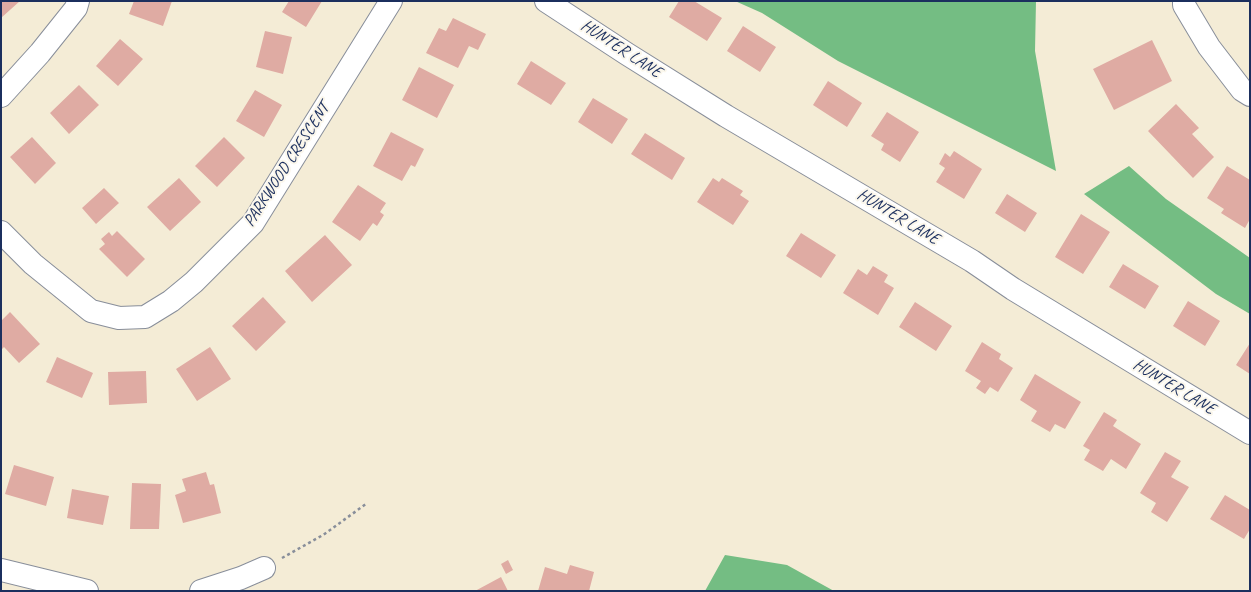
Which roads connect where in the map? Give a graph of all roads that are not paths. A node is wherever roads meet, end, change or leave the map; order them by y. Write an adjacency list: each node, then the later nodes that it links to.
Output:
1 (78, 1): 6 (street)
2 (391, 1): 7 (street, PARKWOOD CRESCENT)
3 (546, 1): 8 (street, HUNTER LANE)
4 (1184, 1): 5 (street)
5 (1250, 95)
6 (1, 96)
7 (1, 232)
8 (1250, 433)
9 (264, 568): 11 (street)
10 (1, 570): 12 (street)
11 (208, 590)
12 (86, 591)

